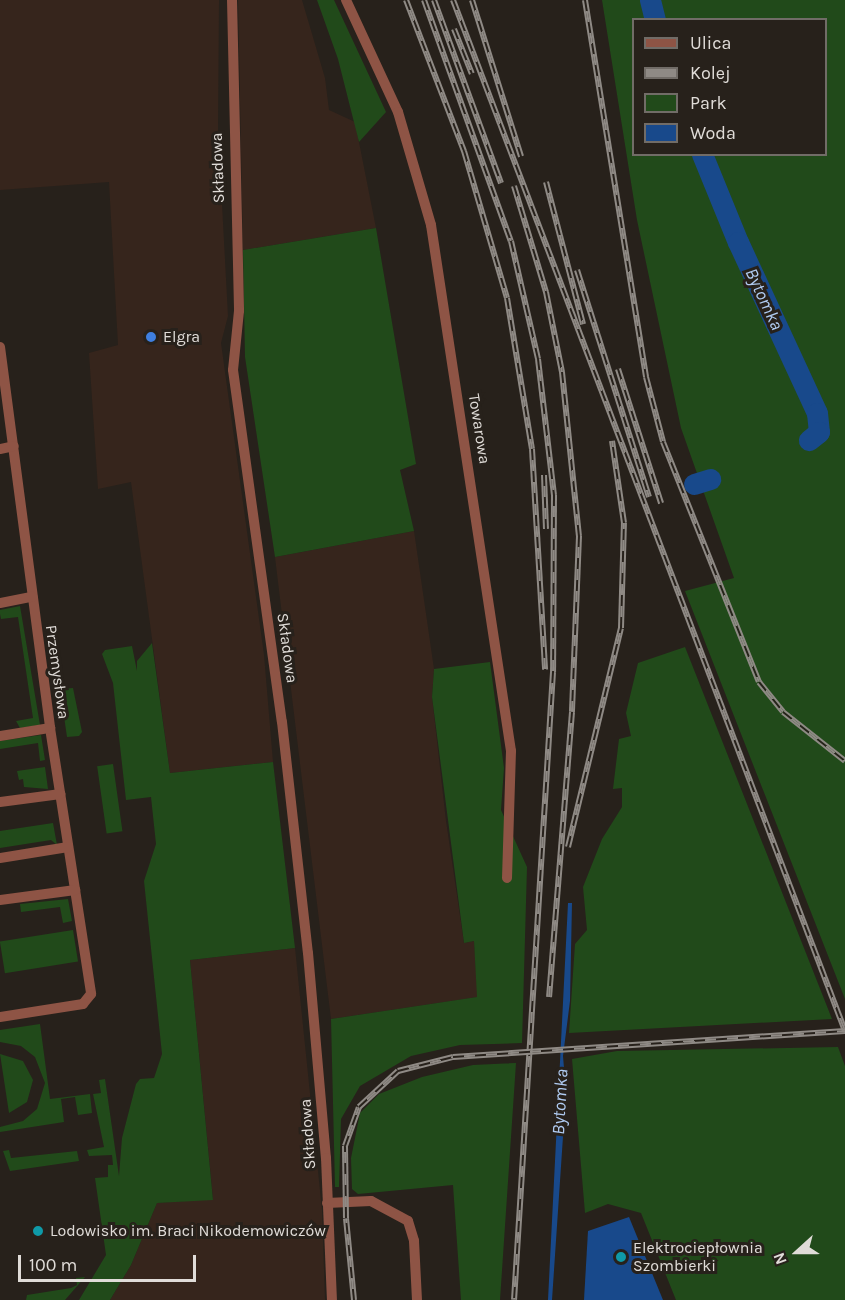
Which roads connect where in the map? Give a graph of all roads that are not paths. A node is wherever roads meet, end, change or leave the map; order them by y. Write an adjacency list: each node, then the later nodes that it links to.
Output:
1 (232, 0): 18 (street, Składowa)
2 (346, 0): 14 (street, Towarowa)
3 (0, 347): 4 (street, Przemysłowa)
4 (14, 446): 5 (street); 6 (street, Przemysłowa)
5 (0, 449)
6 (32, 597): 7 (street); 8 (street, Przemysłowa)
7 (0, 603)
8 (50, 728): 9 (street); 10 (street, Przemysłowa)
9 (0, 736)
10 (60, 794): 11 (street); 12 (street, Przemysłowa)
11 (0, 802)
12 (68, 847): 13 (street); 15 (street, Przemysłowa)
13 (0, 858)
14 (507, 878)
15 (75, 890): 16 (street); 17 (street, Przemysłowa)
16 (0, 900)
17 (0, 1017)
18 (327, 1203): 19 (street, Składowa); 20 (street)
19 (332, 1300)
20 (417, 1300)

